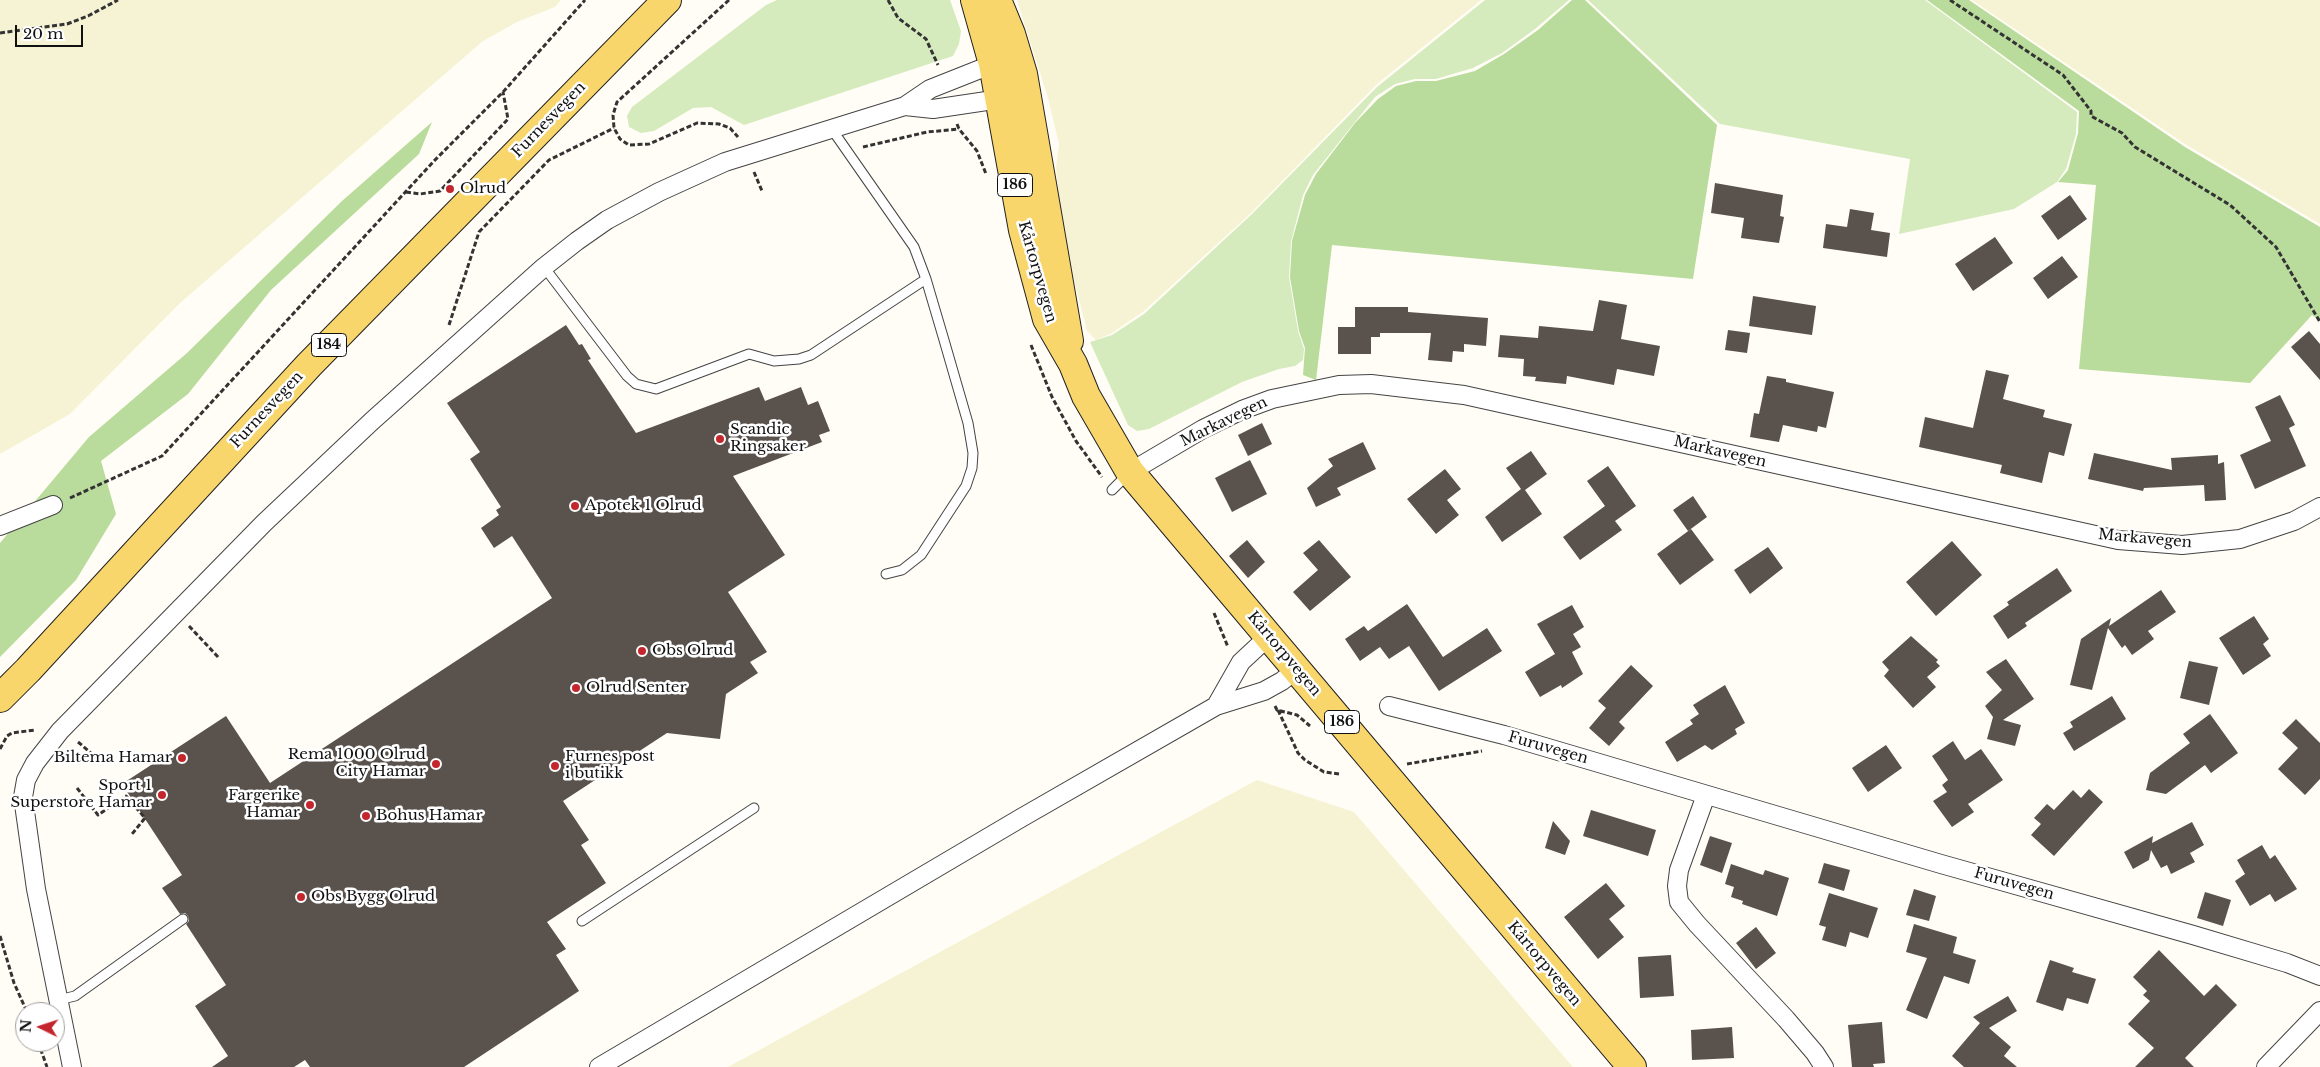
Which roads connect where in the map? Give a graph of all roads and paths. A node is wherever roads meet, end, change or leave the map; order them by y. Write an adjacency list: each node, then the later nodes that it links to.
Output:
1 (118, 0): 9 (path)
2 (585, 0): 12 (path)
3 (667, 0): 34 (main road, Furnesvegen / 184)
4 (729, 0): 14 (path)
5 (888, 0): 10 (path)
6 (975, 0): 11 (main road, Kårtorpvegen / 186)
7 (997, 0): 11 (main road, Kårtorpvegen / 186)
8 (1950, 0): 23 (path)
9 (0, 33)
10 (940, 70)
11 (1007, 78): 13 (street); 13 (street); 25 (main road, Kårtorpvegen / 186)
12 (503, 92): 20 (path); 20 (path)
13 (905, 106): 15 (street)
14 (614, 128): 18 (path); 24 (path)
15 (831, 128): 17 (lane); 18 (street)
16 (959, 129): 17 (path)
17 (847, 150): 22 (lane)
18 (746, 154): 19 (path); 21 (street)
19 (762, 191)
20 (406, 192): 26 (path)
21 (544, 267): 22 (lane); 53 (street)
22 (926, 279): 29 (lane)
23 (2320, 322)
24 (449, 325)
25 (1121, 481): 27 (street, Markavegen); 31 (main road, Kårtorpvegen / 186)
26 (53, 505): 28 (street)
27 (2320, 507)
28 (0, 526)
29 (886, 574)
30 (185, 622): 32 (path)
31 (1269, 636): 33 (main road, Kårtorpvegen / 186); 35 (street)
32 (219, 658)
33 (1297, 669): 35 (street); 60 (main road, Kårtorpvegen / 186)
34 (0, 698)
35 (1216, 706): 59 (street)
36 (1389, 706): 39 (street, Furuvegen)
37 (1277, 710): 44 (path)
38 (35, 730): 41 (path)
39 (1504, 735): 43 (path); 46 (street, Furuvegen)
40 (73, 738): 42 (path)
41 (0, 748)
42 (97, 758)
43 (1406, 764)
44 (1339, 774)
45 (77, 788): 48 (path)
46 (1706, 795): 52 (street, Furuvegen); 61 (street)
47 (754, 808): 50 (lane)
48 (132, 834)
49 (183, 918): 53 (lane)
50 (582, 921)
51 (0, 936): 54 (path)
52 (2320, 976)
53 (58, 1000): 58 (street)
54 (23, 1002)
55 (2320, 1011): 62 (street)
56 (42, 1052): 57 (path)
57 (47, 1067)
58 (72, 1067)
59 (600, 1067)
60 (1632, 1067)
61 (1824, 1067)
62 (2266, 1067)

